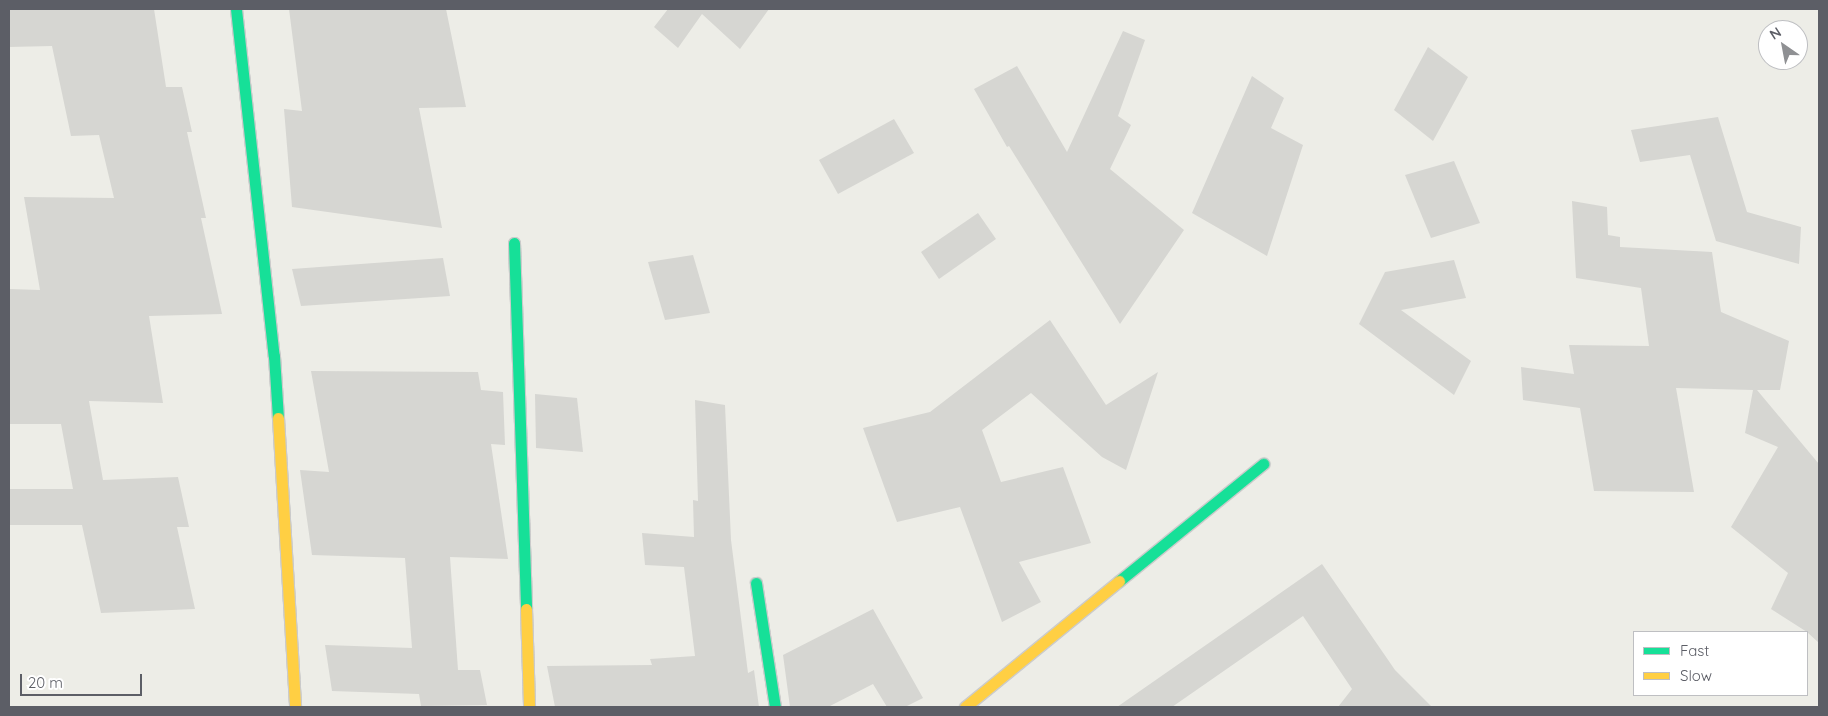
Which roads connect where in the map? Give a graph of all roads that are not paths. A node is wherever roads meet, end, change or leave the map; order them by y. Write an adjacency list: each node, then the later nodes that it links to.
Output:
1 (236, 9): 5 (street)
2 (514, 243): 6 (street)
3 (1263, 464): 8 (street)
4 (756, 583): 7 (street)
5 (295, 707)
6 (529, 707)
7 (775, 707)
8 (965, 707)

